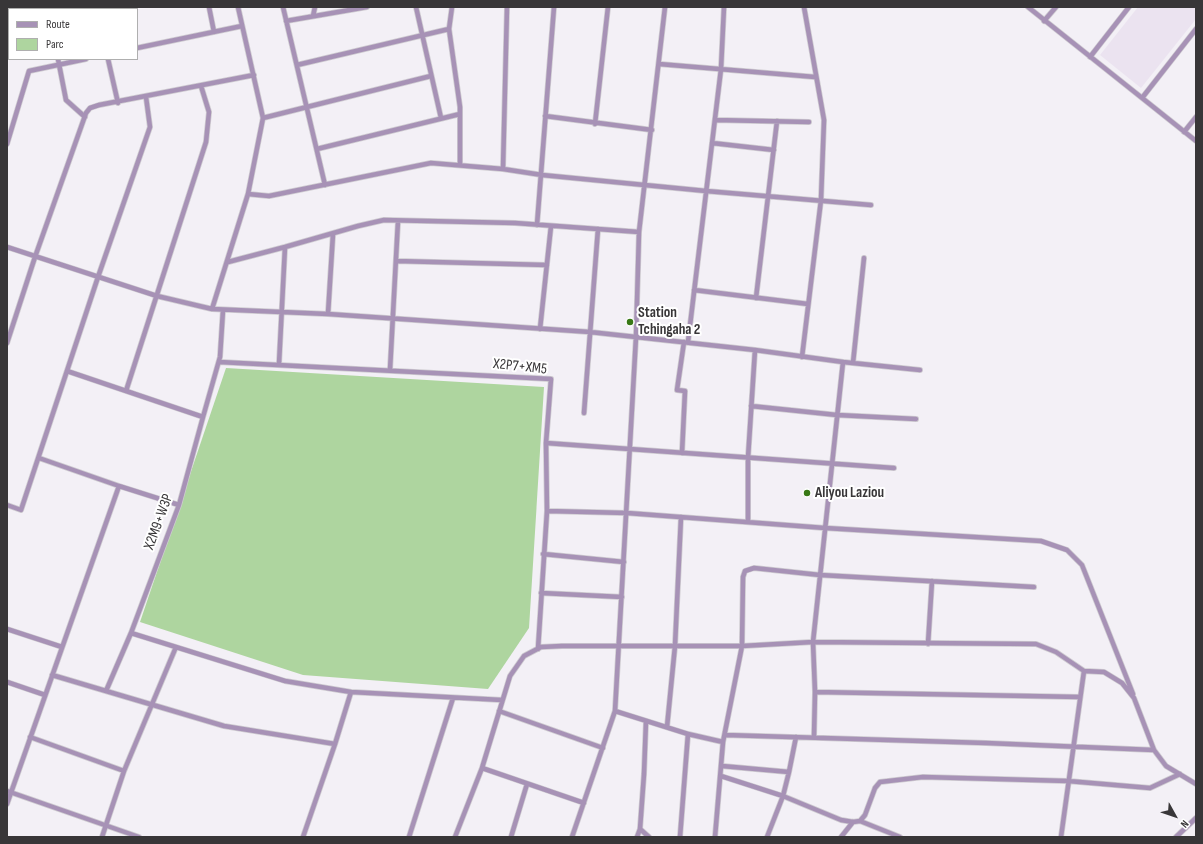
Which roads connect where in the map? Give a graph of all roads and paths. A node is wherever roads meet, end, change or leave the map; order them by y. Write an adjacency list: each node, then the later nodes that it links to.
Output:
1 (209, 7): 23 (street)
2 (238, 7): 20 (street)
3 (283, 7): 18 (street)
4 (315, 7): 17 (street)
5 (368, 7): 17 (street)
6 (416, 7): 24 (street)
7 (452, 7): 21 (street)
8 (507, 7): 60 (street)
9 (554, 7): 43 (street)
10 (608, 7): 51 (street)
11 (665, 7): 31 (street)
12 (724, 7): 33 (street)
13 (804, 7): 36 (street)
14 (1028, 7): 19 (street)
15 (1056, 7): 19 (street)
16 (1129, 7): 26 (street)
17 (312, 16): 18 (street)
18 (286, 21): 32 (street)
19 (1044, 21): 26 (street)
20 (242, 26): 23 (street); 34 (street)
21 (449, 29): 24 (street); 42 (street)
22 (1196, 30): 39 (street)
23 (214, 32): 25 (street)
24 (422, 36): 32 (street); 35 (street)
25 (138, 48)
26 (1090, 57): 39 (street)
27 (58, 60): 30 (street)
28 (81, 60): 30 (street)
29 (108, 60): 40 (street)
30 (60, 64): 44 (street); 56 (street)
31 (659, 64): 33 (street); 52 (street)
32 (297, 65): 41 (street)
33 (721, 69): 36 (street); 48 (street)
34 (254, 75): 37 (street); 46 (street)
35 (431, 76): 41 (street); 47 (street)
36 (816, 77): 67 (street)
37 (201, 86): 38 (street); 84 (street)
38 (146, 97): 40 (street); 82 (street)
39 (1142, 98): 53 (street)
40 (118, 103): 44 (street)
41 (307, 107): 46 (street); 57 (street)
42 (460, 114): 47 (street); 59 (street)
43 (545, 116): 51 (street); 61 (street)
44 (85, 117): 77 (street)
45 (1196, 117): 53 (street)
46 (263, 118): 65 (street)
47 (441, 118): 57 (street)
48 (715, 120): 49 (street); 55 (street)
49 (777, 122): 50 (street); 58 (street)
50 (809, 122)
51 (595, 124): 52 (street)
52 (652, 130): 62 (street)
53 (1184, 132): 54 (street)
54 (1196, 141)
55 (712, 143): 58 (street); 64 (street)
56 (7, 144)
57 (317, 149): 63 (street)
58 (774, 150): 66 (street)
59 (460, 165): 60 (street); 63 (street)
60 (503, 169): 61 (street)
61 (542, 175): 62 (street); 70 (street)
62 (644, 184): 64 (street); 73 (street)
63 (325, 185): 65 (street)
64 (706, 191): 66 (street); 83 (street)
65 (248, 194): 80 (street)
66 (769, 196): 67 (street); 85 (street)
67 (820, 200): 68 (street); 86 (street)
68 (871, 204)
69 (398, 220): 70 (street); 74 (street); 79 (street)
70 (537, 225): 71 (street)
71 (551, 226): 72 (street); 81 (street)
72 (598, 229): 73 (street); 93 (street)
73 (639, 232): 94 (street)
74 (332, 234): 76 (street); 90 (street)
75 (7, 247): 77 (street)
76 (285, 248): 80 (street); 89 (street)
77 (35, 257): 82 (street); 96 (street)
78 (864, 258): 101 (street)
79 (396, 261): 81 (street); 91 (street)
80 (228, 262): 87 (street)
81 (547, 265): 92 (street)
82 (98, 277): 84 (street); 105 (street)
83 (694, 290): 85 (street); 95 (street)
84 (157, 296): 87 (street); 106 (street)
85 (756, 298): 86 (street)
86 (808, 304): 98 (street)
87 (212, 309): 88 (street)
88 (223, 310): 89 (street); 99 (street, X2M9+W3P)
89 (282, 312): 90 (street); 102 (street)
90 (328, 314): 91 (street)
91 (393, 319): 92 (street); 103 (street)
92 (540, 329): 93 (street)
93 (590, 332): 94 (street); 108 (street)
94 (636, 338): 95 (street); 113 (street)
95 (686, 342): 97 (street); 114 (street)
96 (7, 343)
97 (755, 350): 98 (street); 107 (street)
98 (802, 357): 100 (street)
99 (219, 362): 102 (street, X2P7+XM5); 110 (street, X2M9+W3P)
100 (843, 362): 101 (street); 109 (street)
101 (853, 363): 104 (street)
102 (280, 364): 103 (street, X2P7+XM5)
103 (390, 370): 112 (street, X2P7+XM5)
104 (920, 370)
105 (67, 371): 106 (street); 115 (street)
106 (126, 391): 110 (street)
107 (751, 406): 109 (street); 116 (street)
108 (584, 413)
109 (837, 414): 111 (street); 117 (street)
110 (203, 417): 121 (street, X2M9+W3P)
111 (916, 419)
112 (546, 444): 113 (street); 122 (street, X2P7+XM5)
113 (630, 449): 114 (street); 123 (street)
114 (682, 453): 116 (street)
115 (38, 458): 119 (street); 120 (street)
116 (748, 458): 117 (street); 125 (street)
117 (832, 464): 118 (street); 126 (street)
118 (894, 468)
119 (119, 486): 121 (street); 141 (street)
120 (7, 505)
121 (179, 505): 135 (street, X2M9+W3P)
122 (546, 511): 123 (street); 127 (street, X2P7+XM5)
123 (627, 513): 124 (street); 128 (street)
124 (681, 517): 125 (street); 139 (street)
125 (748, 522): 126 (street)
126 (825, 528): 129 (street); 153 (street)
127 (543, 554): 128 (street); 132 (street, X2P7+XM5)
128 (624, 562): 133 (street)
129 (820, 575): 130 (street); 136 (street); 140 (street)
130 (932, 581): 131 (street); 137 (street)
131 (1034, 587)
132 (541, 593): 133 (street); 143 (street, X2P7+XM5)
133 (622, 597): 138 (street)
134 (7, 629): 141 (street)
135 (131, 633): 142 (street); 147 (street, X2M9+W3P)
136 (813, 642): 137 (street); 140 (street); 149 (street)
137 (928, 644): 144 (street)
138 (619, 646): 139 (street); 143 (street); 157 (street)
139 (675, 646): 140 (street); 159 (street)
140 (742, 646): 161 (street)
141 (62, 647): 145 (street)
142 (176, 647): 148 (street); 155 (street)
143 (538, 649): 154 (street)
144 (1084, 671): 151 (street); 153 (street)
145 (52, 675): 147 (street); 150 (street)
146 (7, 682): 150 (street)
147 (106, 691): 155 (street)
148 (351, 692): 152 (street); 166 (street)
149 (815, 692): 151 (street); 164 (street)
150 (45, 695): 162 (street)
151 (1080, 697): 167 (street)
152 (453, 698): 154 (street); 191 (street)
153 (1134, 698): 169 (street)
154 (502, 700): 156 (street)
155 (151, 705): 166 (street); 172 (street)
156 (499, 711): 168 (street); 171 (street)
157 (615, 711): 158 (street); 168 (street)
158 (646, 721): 159 (street); 187 (street)
159 (667, 727): 160 (street)
160 (688, 734): 165 (street); 197 (street)
161 (725, 735): 163 (street); 165 (street)
162 (30, 737): 172 (street); 179 (street)
163 (796, 737): 164 (street); 173 (street)
164 (814, 737): 167 (street)
165 (723, 742): 170 (street)
166 (335, 744): 190 (street)
167 (1073, 746): 169 (street); 176 (street)
168 (603, 748): 181 (street)
169 (1154, 750): 174 (street)
170 (722, 766): 173 (street); 175 (street)
171 (482, 768): 177 (street); 192 (street)
172 (124, 771): 186 (street)
173 (789, 772): 180 (street)
174 (1180, 774): 176 (street); 178 (street)
175 (721, 776): 180 (street); 198 (street)
176 (1068, 782): 184 (street); 202 (street)
177 (527, 784): 181 (street); 193 (street)
178 (1196, 784)
179 (9, 792): 182 (street); 186 (street)
180 (783, 796): 185 (street); 199 (street)
181 (584, 803): 194 (street)
182 (7, 804)
183 (1196, 818): 203 (street)
184 (860, 821): 185 (street); 201 (street)
185 (853, 822): 200 (street)
186 (106, 825): 188 (street); 189 (street)
187 (640, 829): 195 (street); 196 (street)
188 (102, 837)
189 (139, 837)
190 (303, 837)
191 (409, 837)
192 (455, 837)
193 (511, 837)
194 (572, 837)
195 (637, 837)
196 (649, 837)
197 (680, 837)
198 (715, 837)
199 (767, 837)
200 (841, 837)
201 (900, 837)
202 (1061, 837)
203 (1176, 837)

